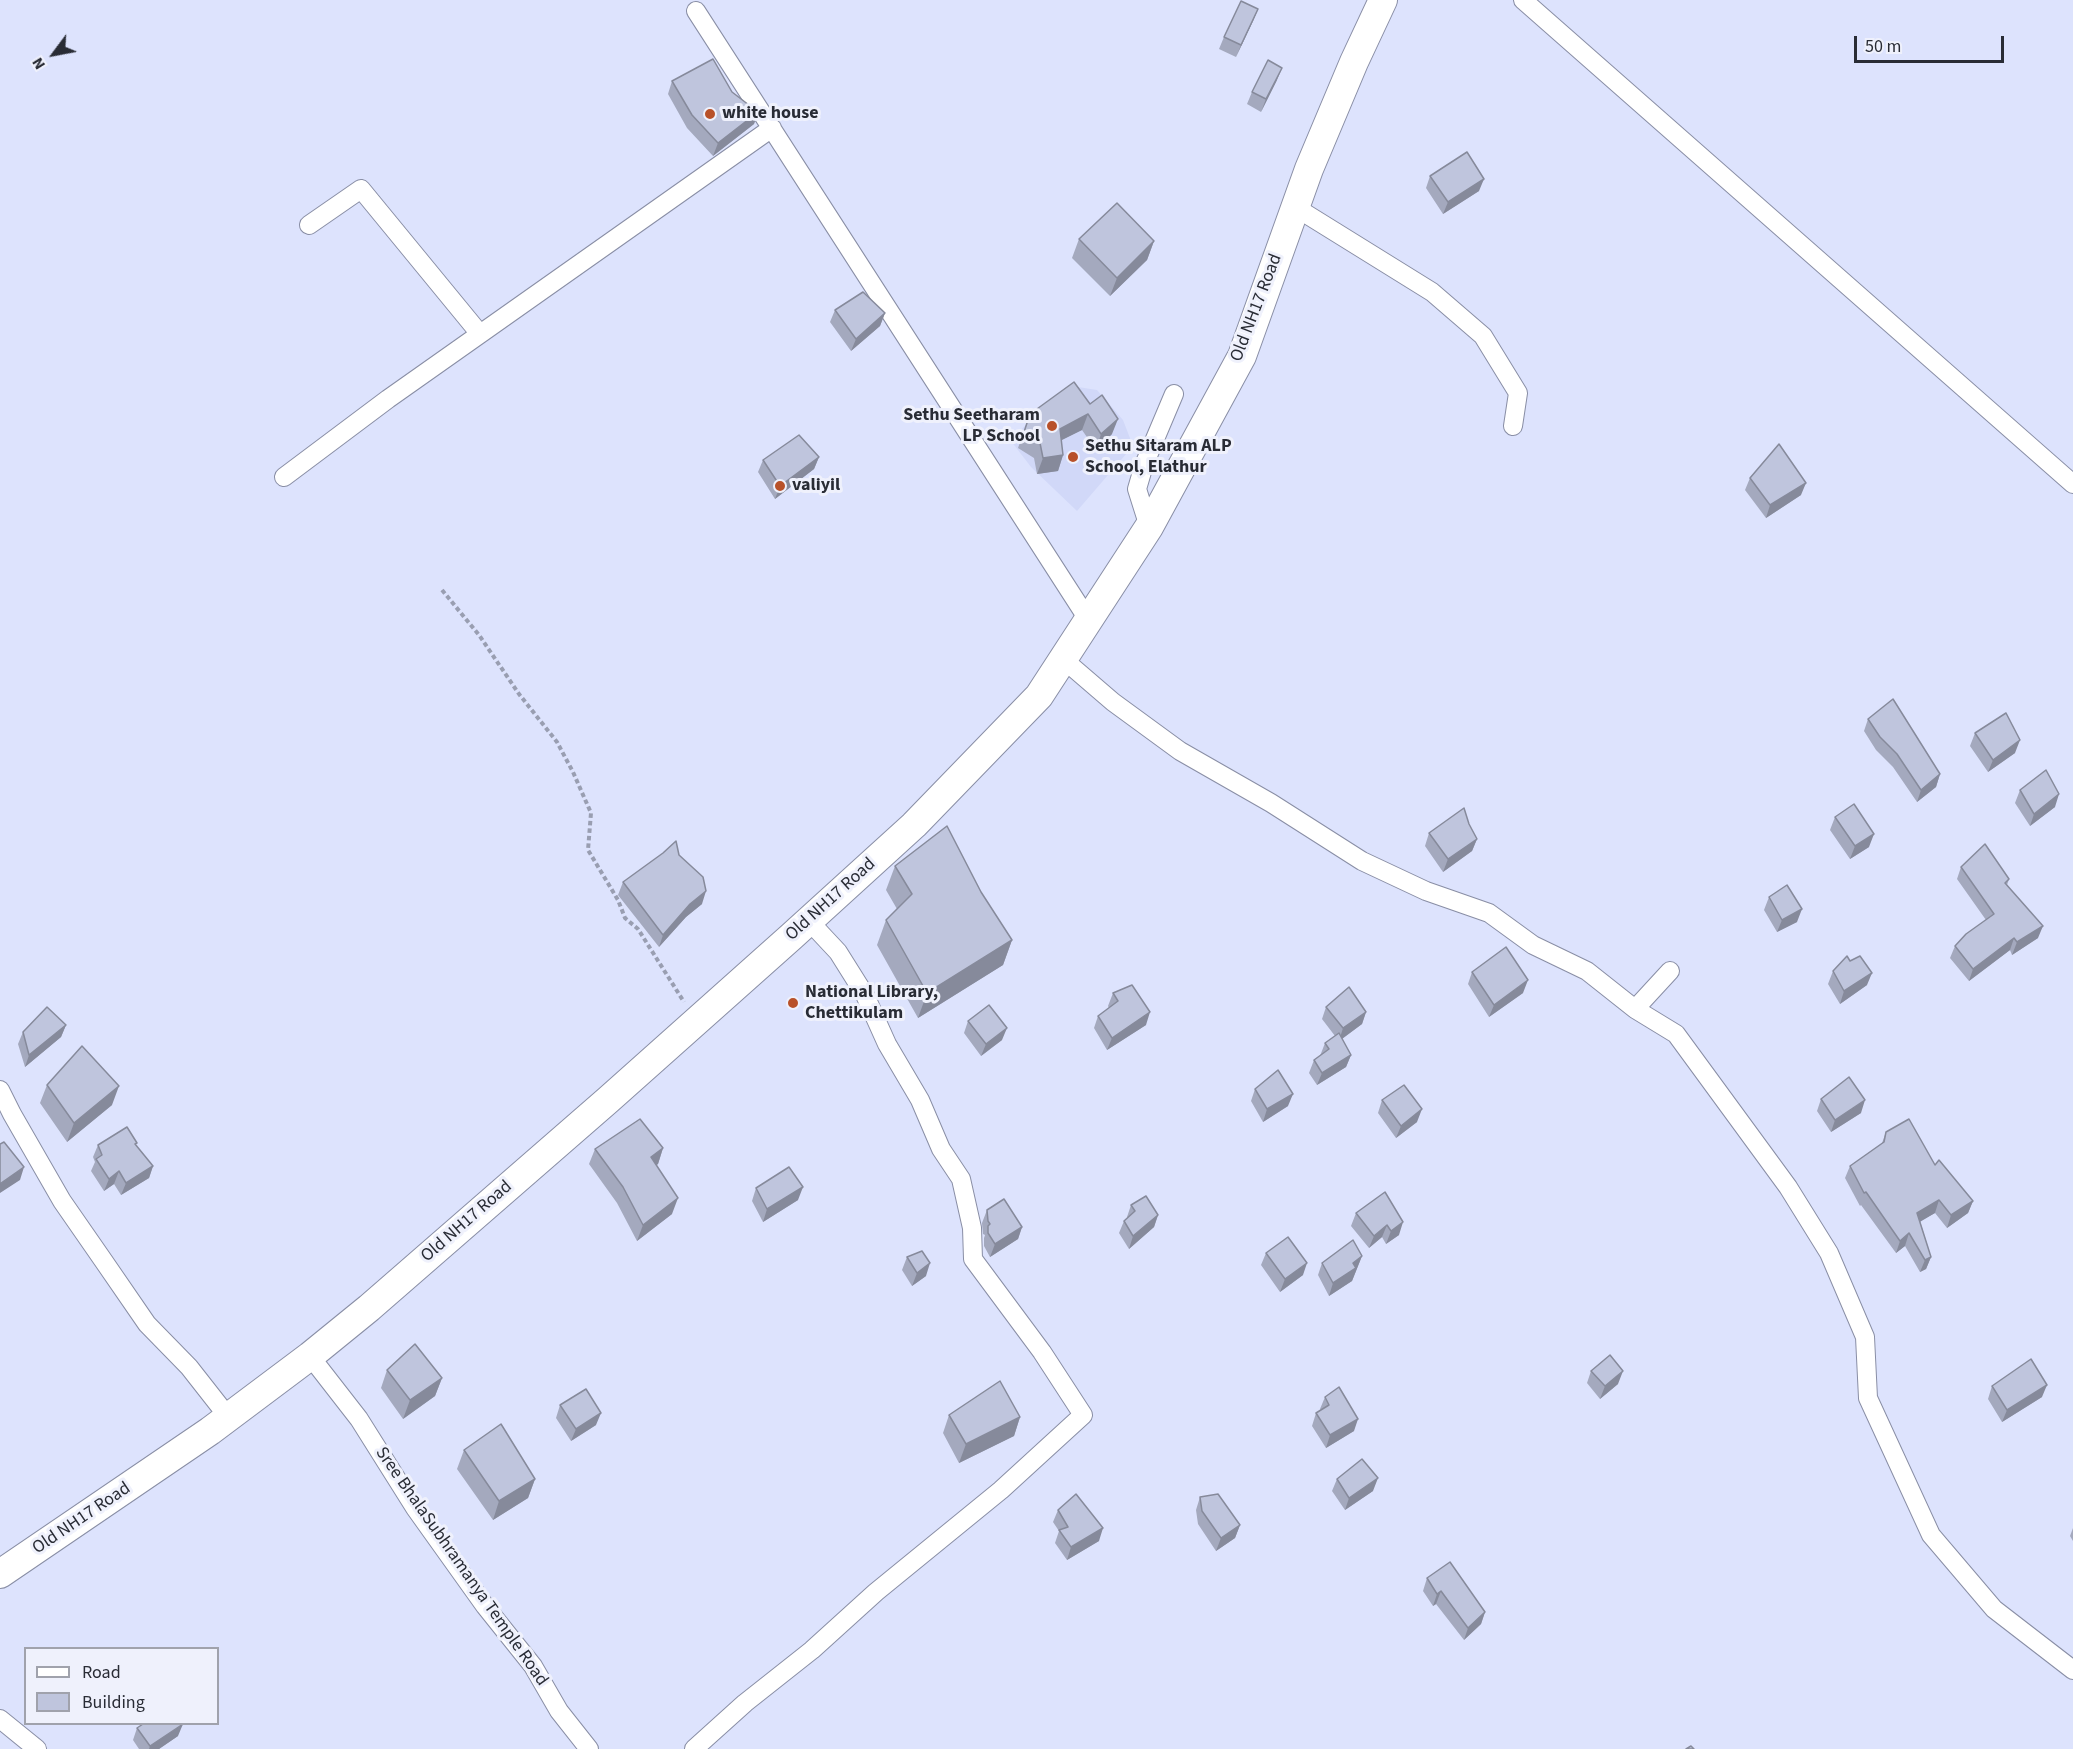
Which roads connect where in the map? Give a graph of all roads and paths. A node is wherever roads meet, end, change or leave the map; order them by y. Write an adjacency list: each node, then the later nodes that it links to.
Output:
1 (1383, 0): 5 (main road, Old NH17 Road)
2 (1523, 0): 11 (street)
3 (696, 11): 4 (street)
4 (772, 128): 7 (street); 14 (street)
5 (1295, 207): 9 (street); 12 (main road, Old NH17 Road)
6 (309, 225): 7 (street)
7 (480, 334): 10 (street)
8 (1174, 394): 12 (street)
9 (1513, 426)
10 (284, 477)
11 (2073, 484)
12 (1149, 526): 14 (main road, Old NH17 Road)
13 (442, 590): 18 (path)
14 (1089, 621): 15 (main road, Old NH17 Road)
15 (1063, 659): 16 (main road, Old NH17 Road); 19 (street)
16 (809, 921): 21 (main road, Old NH17 Road); 28 (street)
17 (1670, 971): 19 (street)
18 (686, 1005)
19 (1635, 1009): 24 (street)
20 (0, 1090): 22 (street)
21 (310, 1356): 22 (main road, Old NH17 Road); 27 (street, Sree BhalaSubhramanya Temple Road)
22 (228, 1418): 23 (main road, Old NH17 Road)
23 (0, 1574)
24 (2073, 1670)
25 (0, 1719): 26 (street)
26 (37, 1749)
27 (590, 1749)
28 (694, 1749)

